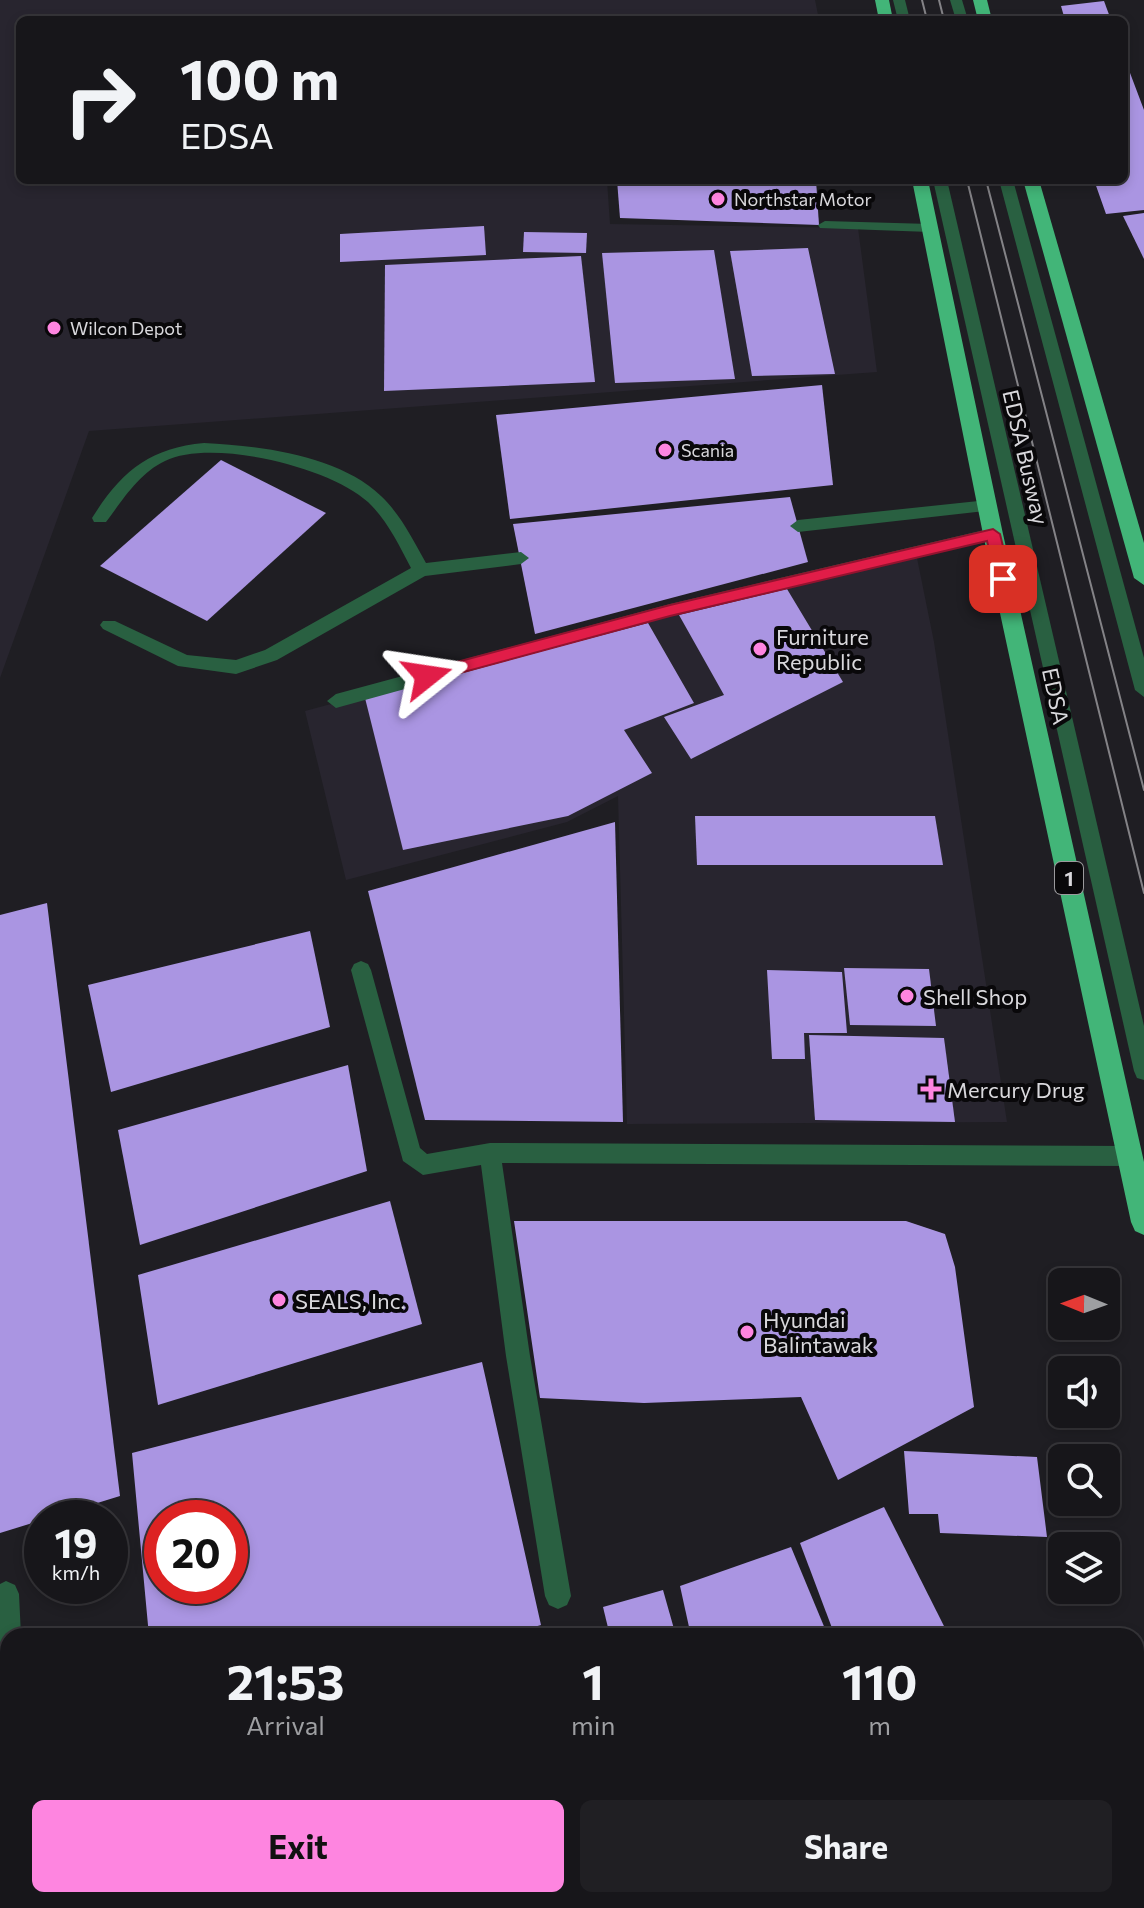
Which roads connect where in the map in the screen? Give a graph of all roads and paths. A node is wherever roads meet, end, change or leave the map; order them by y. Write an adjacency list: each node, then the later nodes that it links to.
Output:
1 (921, 184): 6 (highway, EDSA / 1)
2 (941, 184): 18 (lane, EDSA Busway)
3 (1007, 184): 15 (lane)
4 (1032, 184): 13 (highway)
5 (825, 225): 6 (lane)
6 (930, 228): 7 (highway, EDSA / 1)
7 (988, 506): 9 (lane); 10 (highway, EDSA / 1)
8 (100, 518): 12 (lane)
9 (798, 526)
10 (993, 534): 16 (lane); 20 (highway, EDSA / 1)
11 (521, 558): 12 (lane)
12 (421, 570): 14 (lane)
13 (1144, 578)
14 (109, 625)
15 (1144, 690)
16 (336, 701)
17 (361, 970): 19 (lane)
18 (1144, 1071)
19 (490, 1153): 20 (lane); 23 (lane)
20 (1130, 1156): 21 (highway, EDSA / 1)
21 (1144, 1222)
22 (6, 1594): 24 (lane)
23 (558, 1596)
24 (8, 1628)

